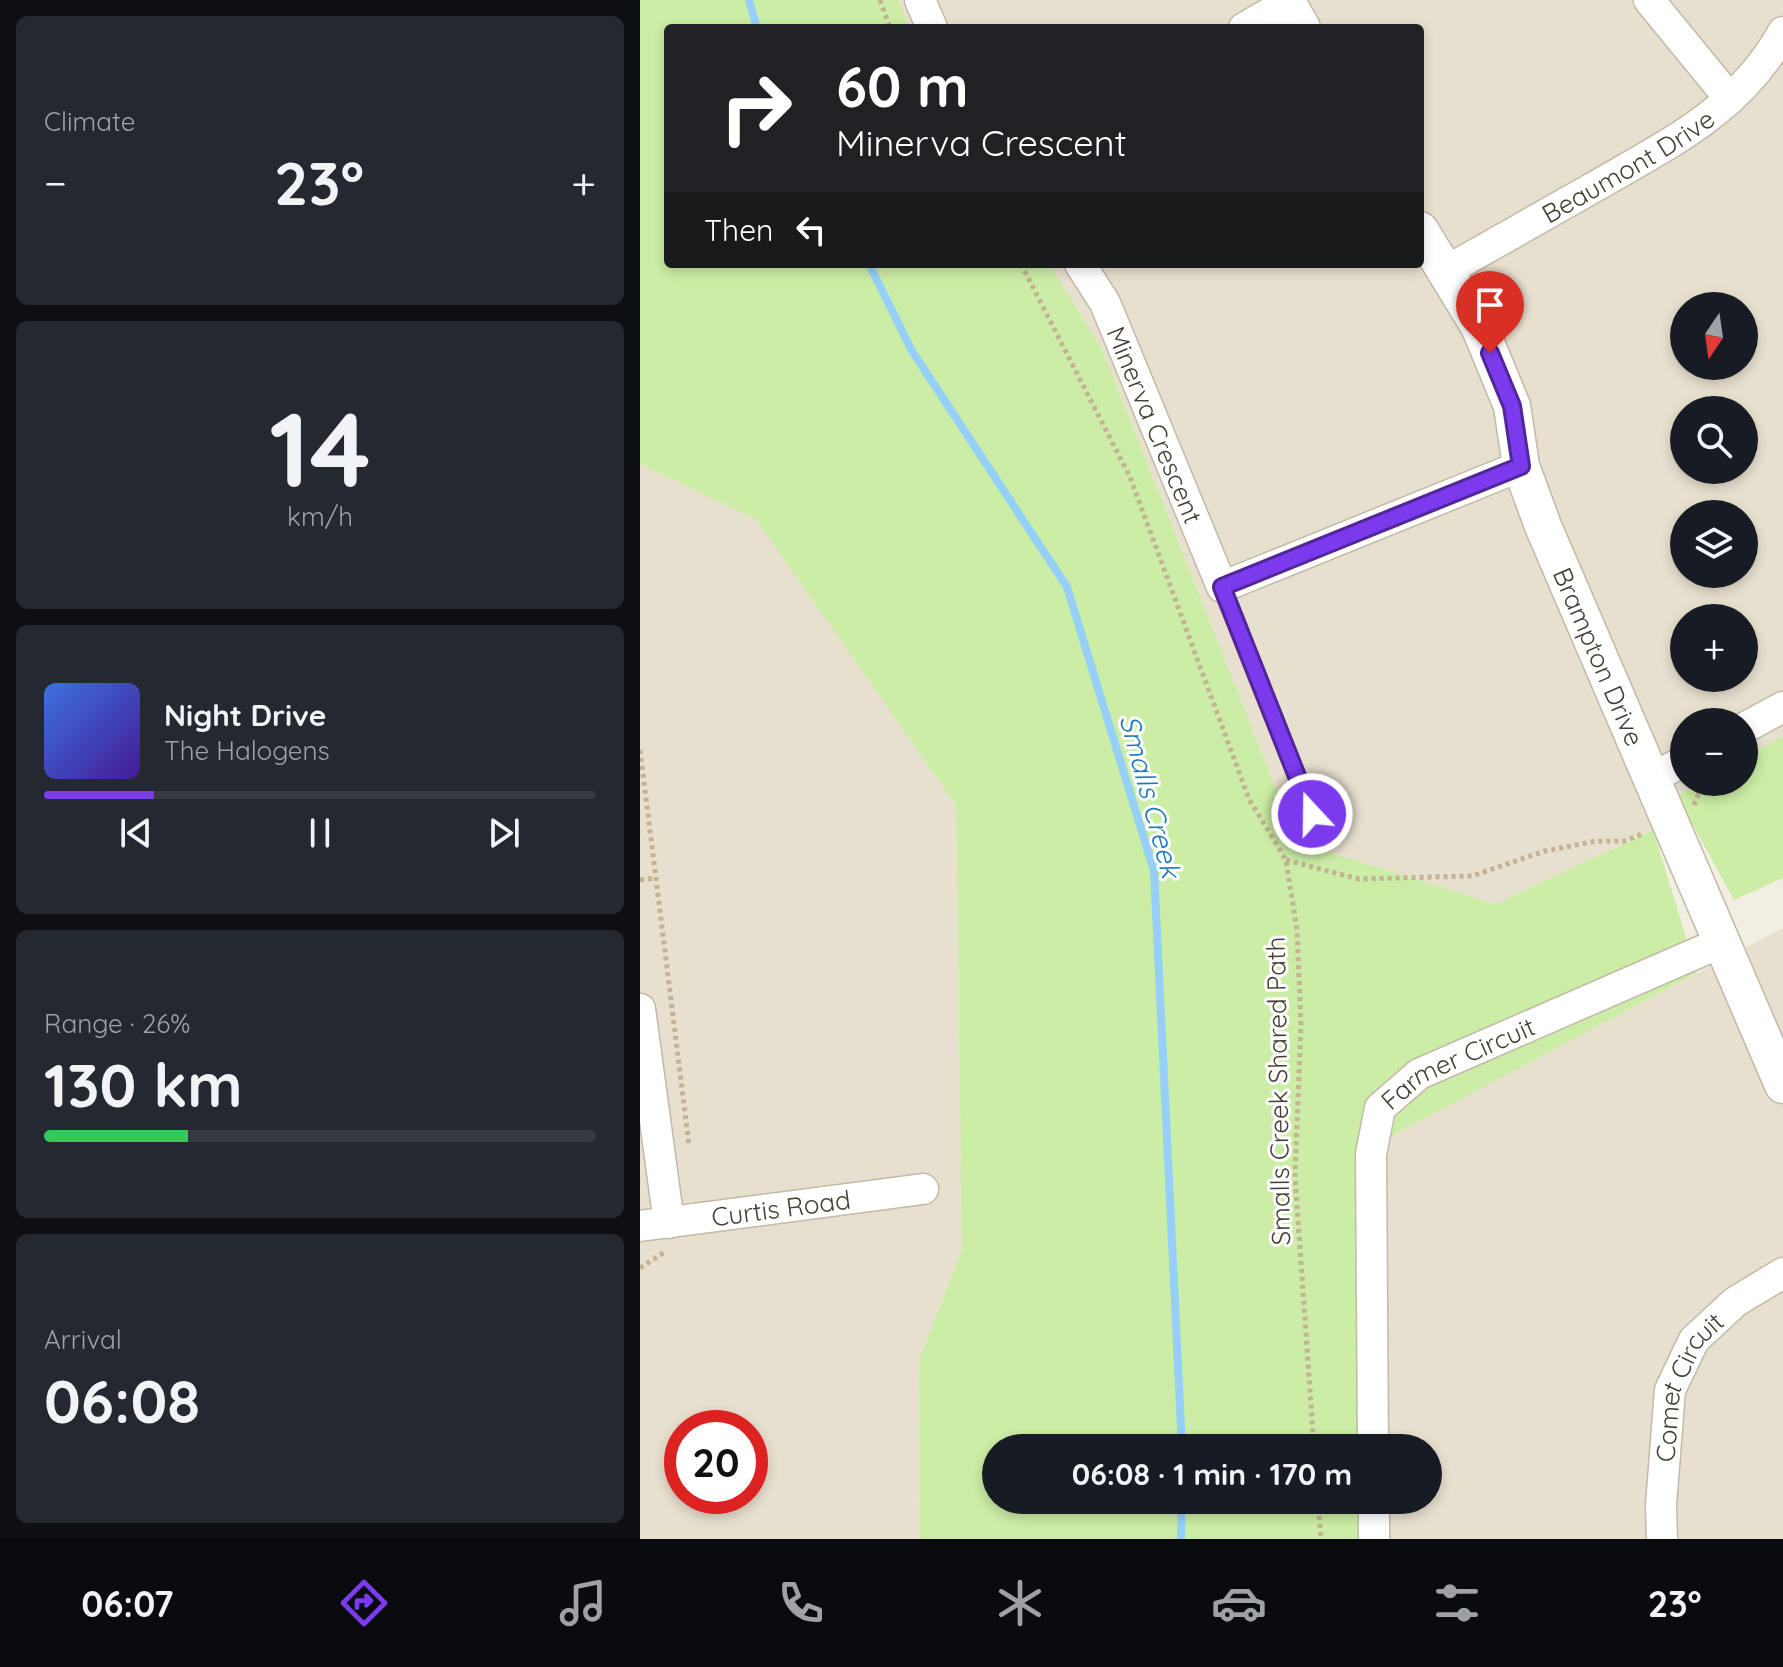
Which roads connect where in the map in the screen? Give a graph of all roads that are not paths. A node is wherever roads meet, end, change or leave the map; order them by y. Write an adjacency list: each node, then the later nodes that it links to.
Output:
1 (920, 0): 4 (street)
2 (1649, 0): 7 (street)
3 (1292, 10): 5 (street)
4 (930, 24)
5 (1255, 24)
6 (1783, 32): 7 (street, Beaumont Drive)
7 (1730, 99): 10 (street, Beaumont Drive)
8 (1424, 236): 10 (street, Brampton Drive)
9 (1083, 268): 12 (street, Minerva Crescent)
10 (1446, 271): 11 (street, Brampton Drive)
11 (1521, 466): 12 (street); 16 (street, Brampton Drive)
12 (1222, 587): 17 (lane, Minerva Crescent)
13 (1783, 707): 14 (street)
14 (1758, 720)
15 (1670, 768): 16 (street)
16 (1650, 779): 18 (street, Brampton Drive)
17 (1312, 814)
18 (1720, 943): 20 (street, Brampton Drive); 24 (street, Farmer Circuit)
19 (640, 1009): 22 (street)
20 (1783, 1085)
21 (923, 1189): 22 (street, Curtis Road)
22 (655, 1224)
23 (1783, 1273): 27 (street, Comet Circuit)
24 (1373, 1434)
25 (1374, 1514): 26 (street)
26 (1374, 1539)
27 (1662, 1539)

